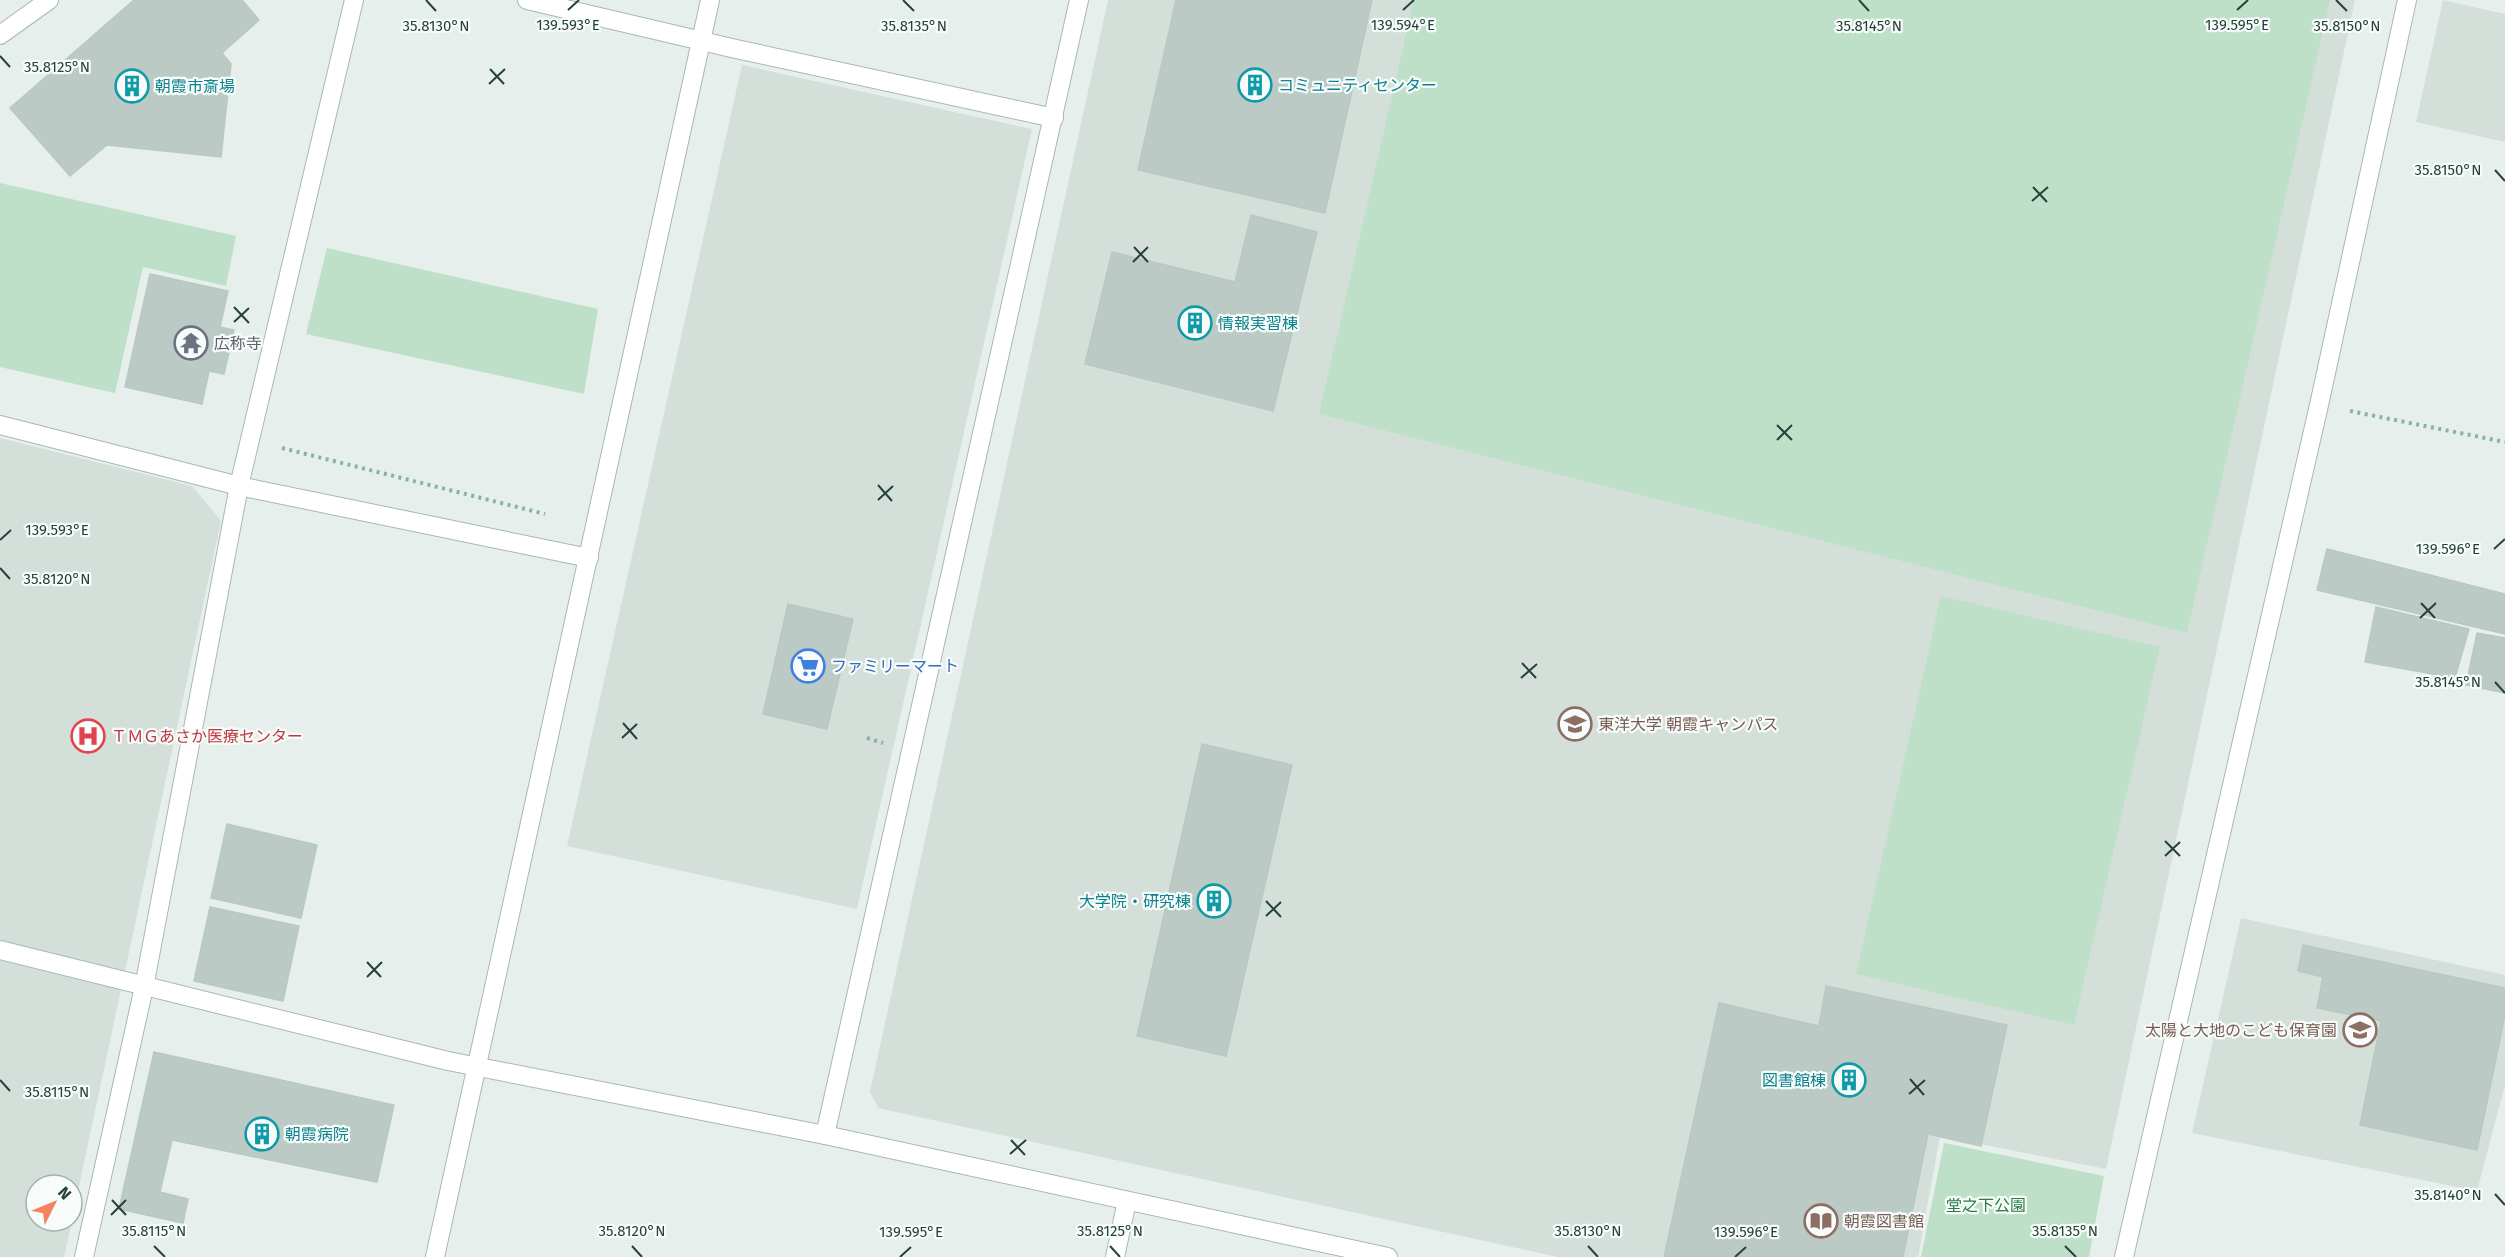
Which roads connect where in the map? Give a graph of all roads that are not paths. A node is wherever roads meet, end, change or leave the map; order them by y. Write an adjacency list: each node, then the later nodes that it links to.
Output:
1 (49, 0): 7 (street)
2 (354, 0): 11 (street)
3 (526, 0): 8 (street)
4 (710, 0): 8 (street)
5 (1079, 0): 9 (street)
6 (2407, 0): 22 (street)
7 (0, 35)
8 (700, 41): 9 (street); 12 (street)
9 (1054, 118): 16 (street)
10 (0, 425): 11 (street)
11 (239, 486): 12 (street); 14 (street)
12 (589, 558): 15 (street)
13 (3, 953): 14 (street)
14 (144, 987): 15 (street); 18 (street)
15 (476, 1067): 16 (street); 19 (street)
16 (825, 1136): 17 (street)
17 (1127, 1201): 20 (street); 21 (street)
18 (84, 1257)
19 (435, 1257)
20 (1115, 1257)
21 (1388, 1257)
22 (2124, 1257)

